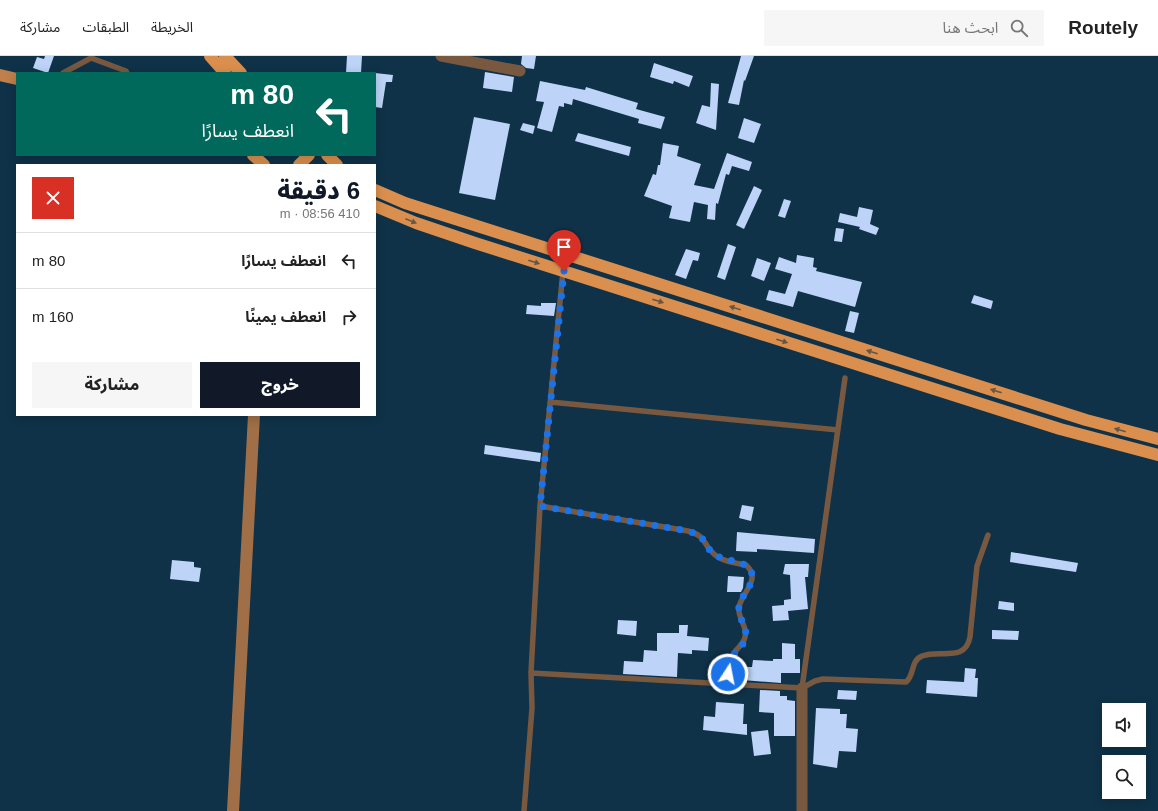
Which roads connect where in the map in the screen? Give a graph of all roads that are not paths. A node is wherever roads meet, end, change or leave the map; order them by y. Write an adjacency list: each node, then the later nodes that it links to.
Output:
1 (210, 56): 7 (highway)
2 (442, 56): 4 (street)
3 (228, 57): 8 (highway)
4 (520, 71)
5 (66, 72): 6 (lane)
6 (126, 72)
7 (224, 72)
8 (240, 72)
9 (0, 75): 10 (main road)
10 (16, 79)
11 (308, 156): 13 (highway)
12 (328, 156): 14 (highway)
13 (300, 164)
14 (336, 164)
15 (376, 190): 22 (highway, one-way to 15)
16 (376, 206): 17 (highway, one-way to 17)
17 (564, 271): 19 (lane); 23 (highway, one-way to 23)
18 (845, 378): 21 (lane)
19 (550, 402): 21 (lane); 24 (lane)
20 (254, 416): 29 (main road)
21 (838, 430): 28 (lane)
22 (1158, 439)
23 (1158, 455)
24 (540, 506): 26 (lane); 27 (lane)
25 (988, 535): 28 (lane)
26 (531, 673): 27 (lane); 30 (lane)
27 (728, 684): 28 (lane)
28 (802, 688): 31 (street)
29 (233, 811)
30 (524, 811)
31 (802, 811)

